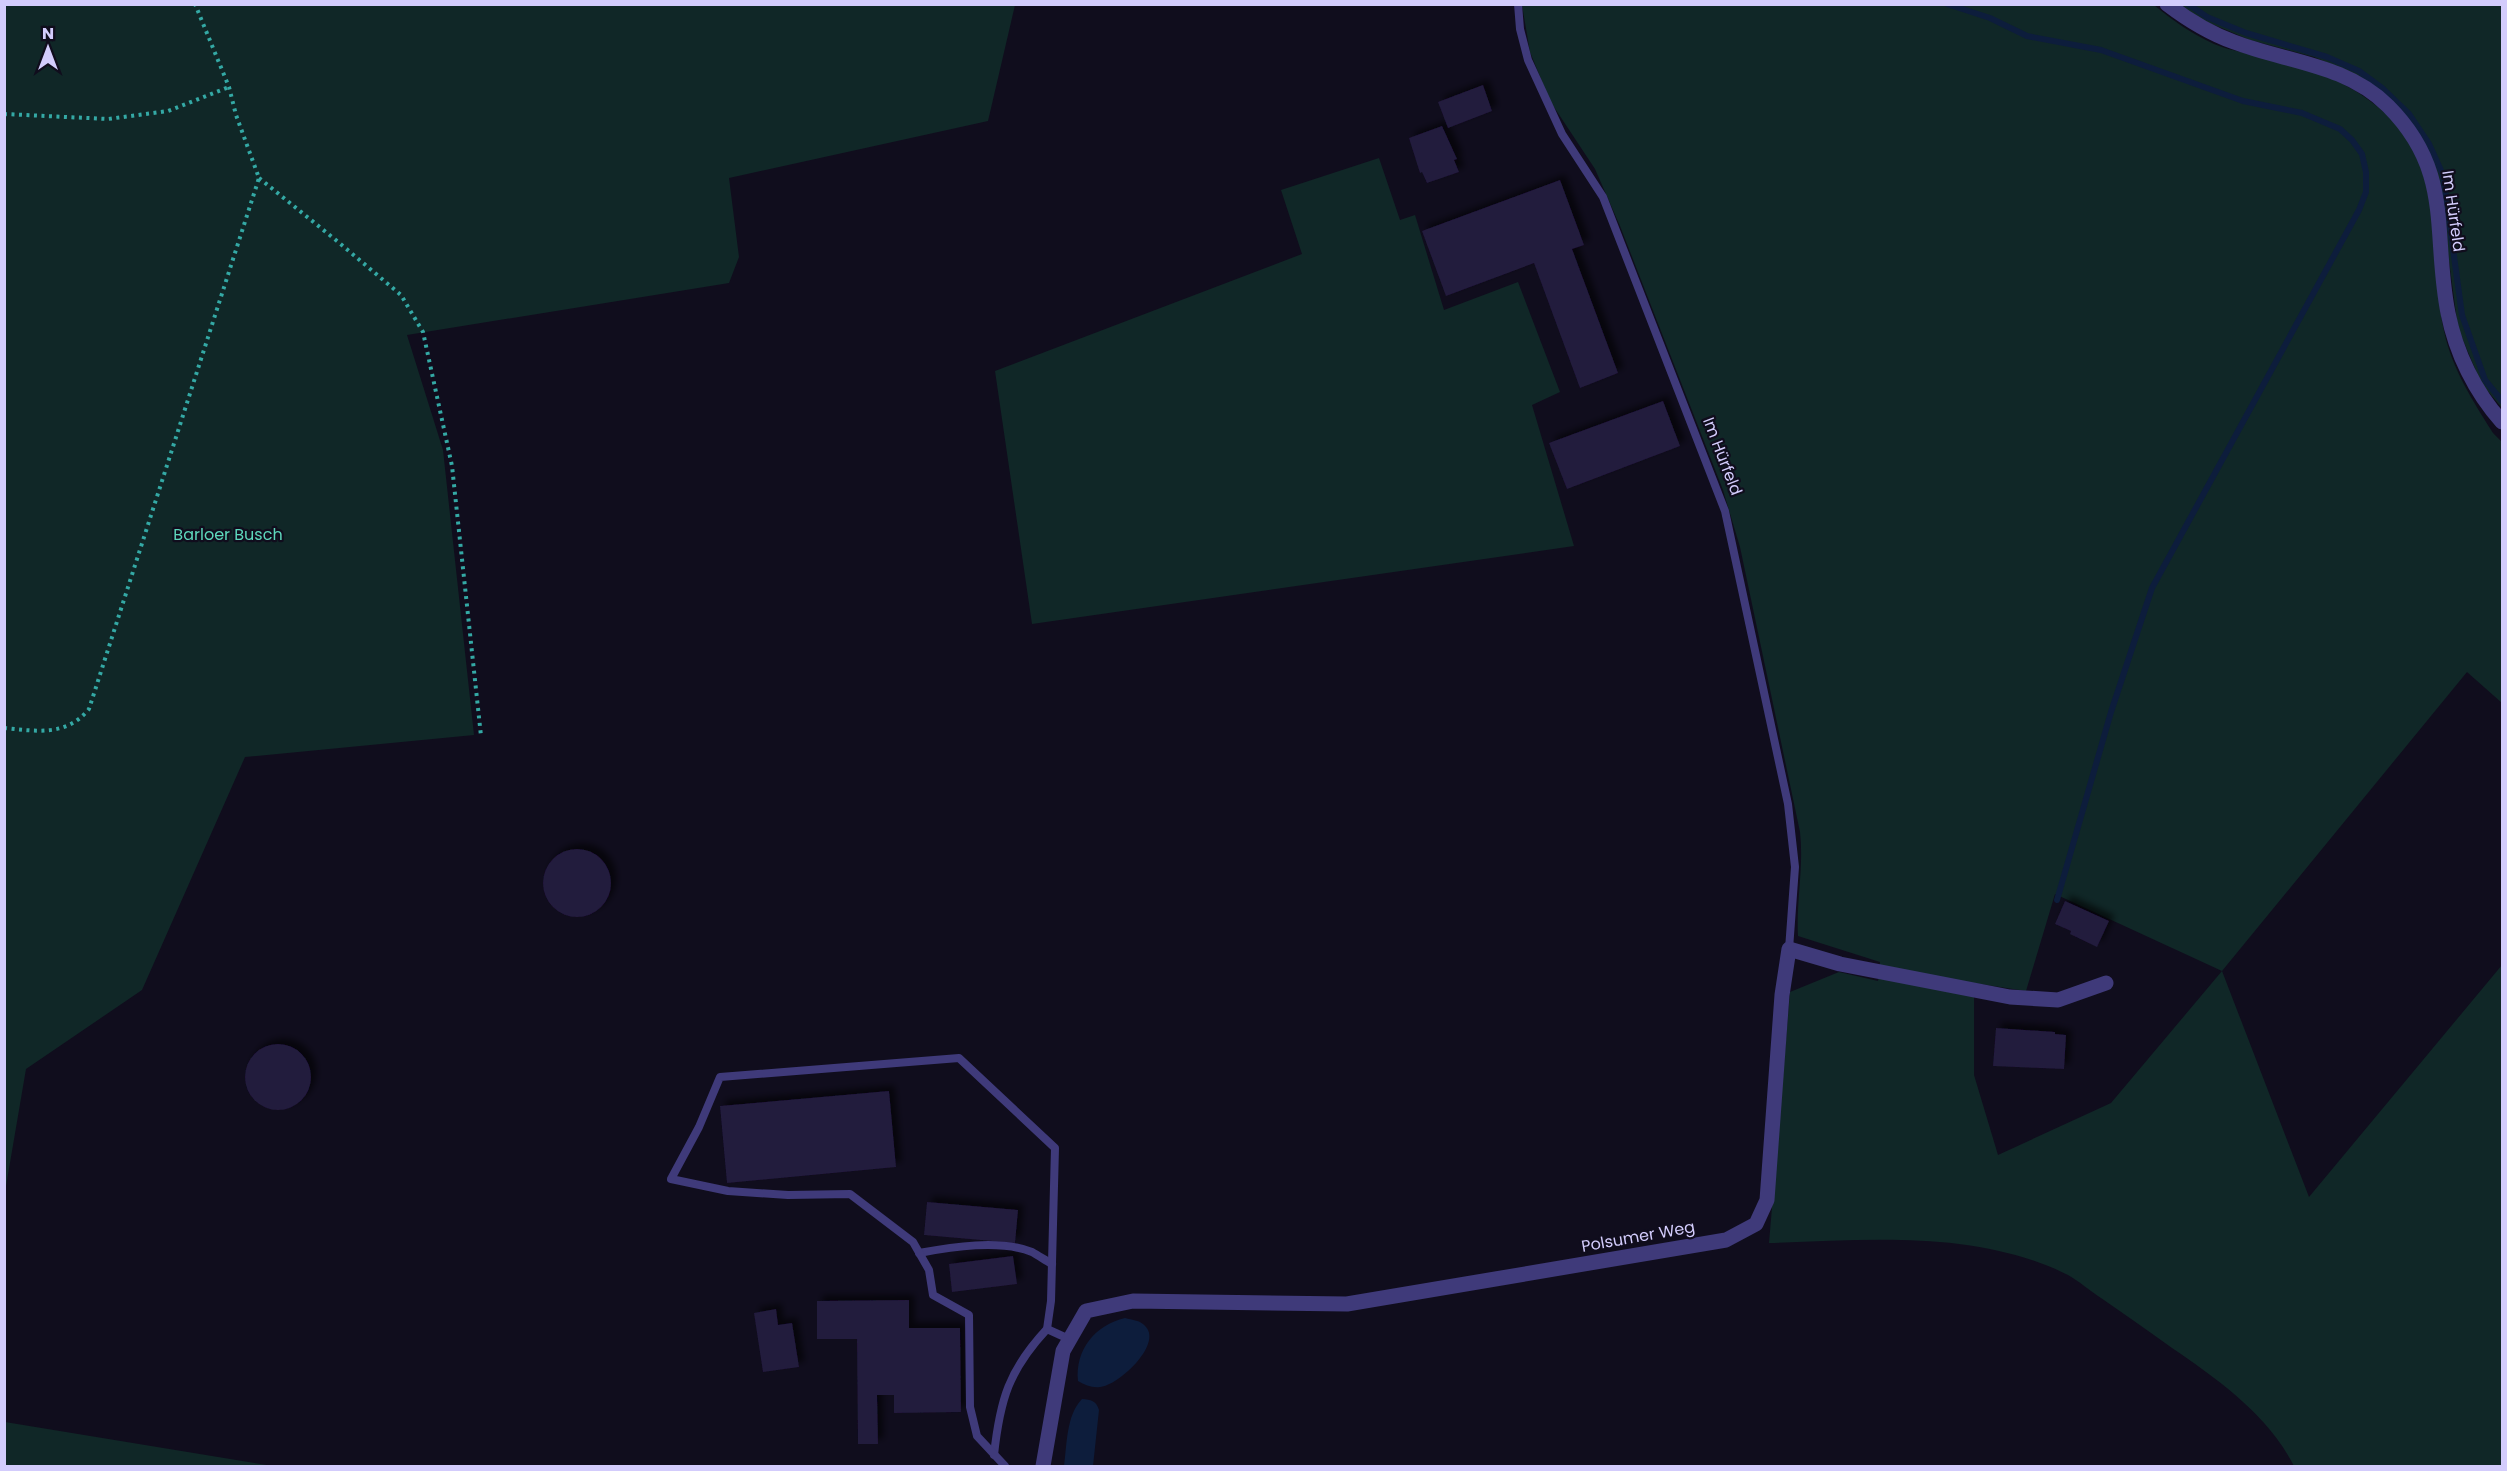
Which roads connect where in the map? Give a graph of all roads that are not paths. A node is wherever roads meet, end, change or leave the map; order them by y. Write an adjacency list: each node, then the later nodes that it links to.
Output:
1 (1518, 4): 4 (lane, Im Hürfeld)
2 (2167, 4): 3 (street, Im Hürfeld)
3 (2502, 422)
4 (1789, 949): 5 (street); 9 (street, Polsumer Weg)
5 (2106, 983)
6 (919, 1253): 7 (lane); 7 (lane); 10 (lane)
7 (1052, 1264): 8 (lane)
8 (1047, 1329): 9 (lane); 10 (lane)
9 (1069, 1339): 12 (street, Polsumer Weg)
10 (994, 1455): 11 (lane)
11 (1005, 1467)
12 (1043, 1467)

